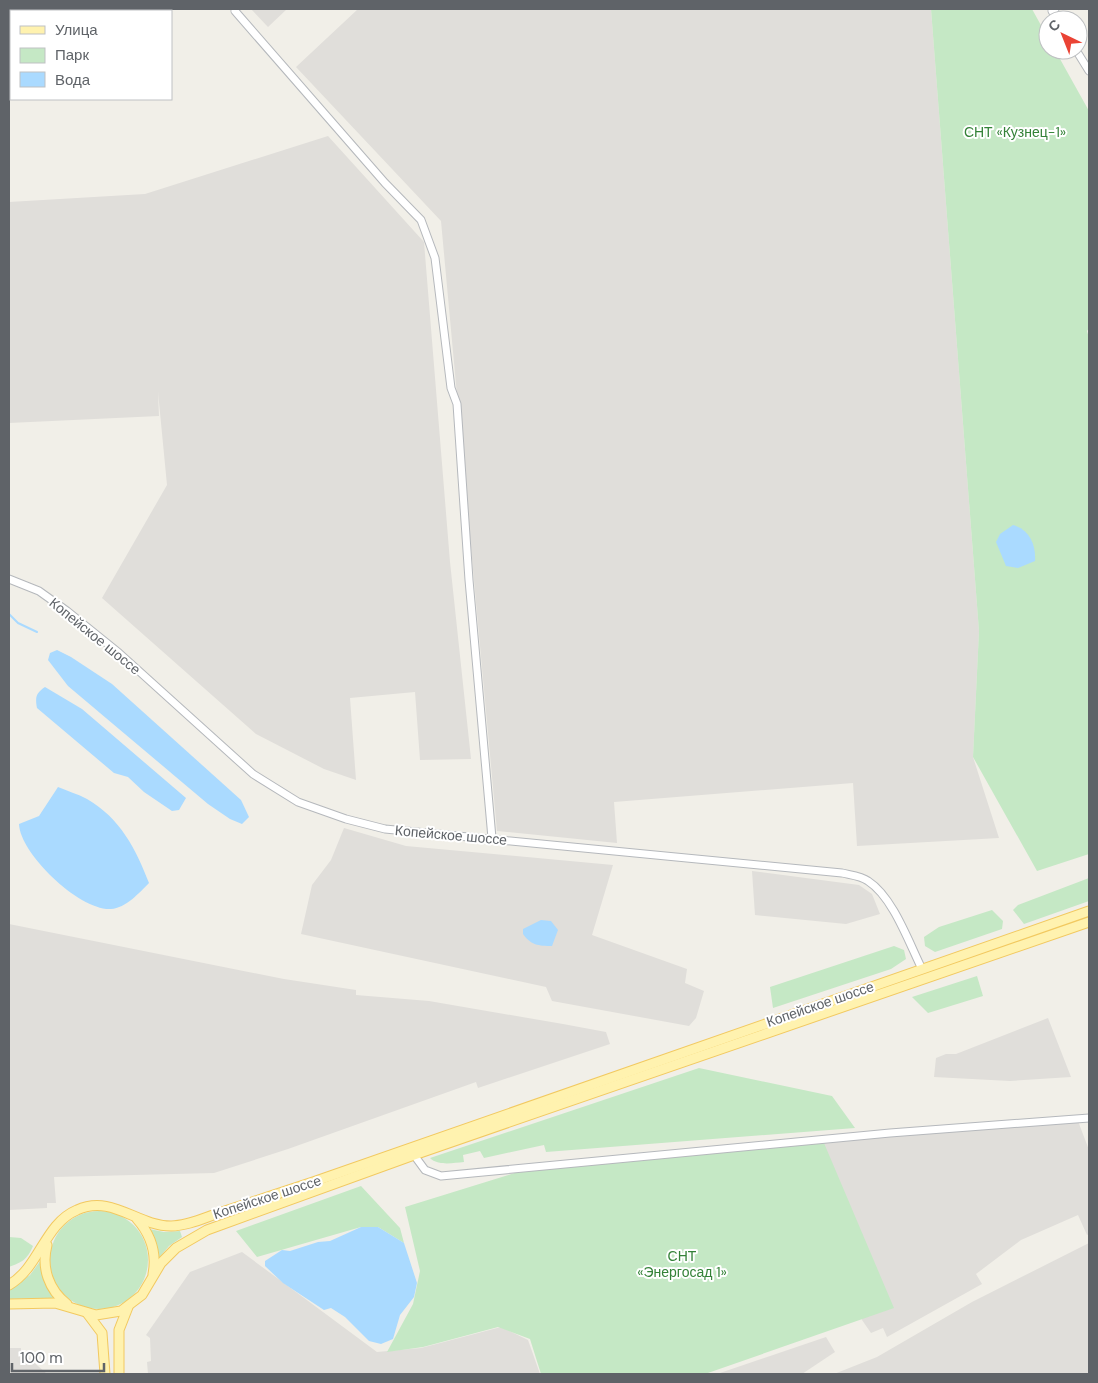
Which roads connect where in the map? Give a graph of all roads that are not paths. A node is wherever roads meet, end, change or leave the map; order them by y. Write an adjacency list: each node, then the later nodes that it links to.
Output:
1 (235, 11): 5 (street)
2 (1082, 60): 3 (street)
3 (1089, 71)
4 (9, 579): 5 (street, Копейское шоссе)
5 (492, 838): 8 (street, Копейское шоссе)
6 (1089, 911): 8 (main road, Копейское шоссе)
7 (1089, 922): 9 (main road, Копейское шоссе)
8 (922, 969): 9 (main road); 12 (main road, Копейское шоссе)
9 (925, 979): 11 (main road, Копейское шоссе)
10 (1089, 1118): 11 (street)
11 (414, 1156): 14 (main road, Копейское шоссе)
12 (136, 1219): 13 (main road, Копейское шоссе); 14 (main road)
13 (51, 1233): 15 (main road, Копейское шоссе); 17 (main road)
14 (151, 1279): 18 (main road, Копейское шоссе)
15 (9, 1285)
16 (9, 1304): 17 (main road)
17 (69, 1306): 19 (main road)
18 (128, 1307): 19 (main road); 21 (main road)
19 (87, 1314): 20 (main road)
20 (105, 1374)
21 (119, 1374)

